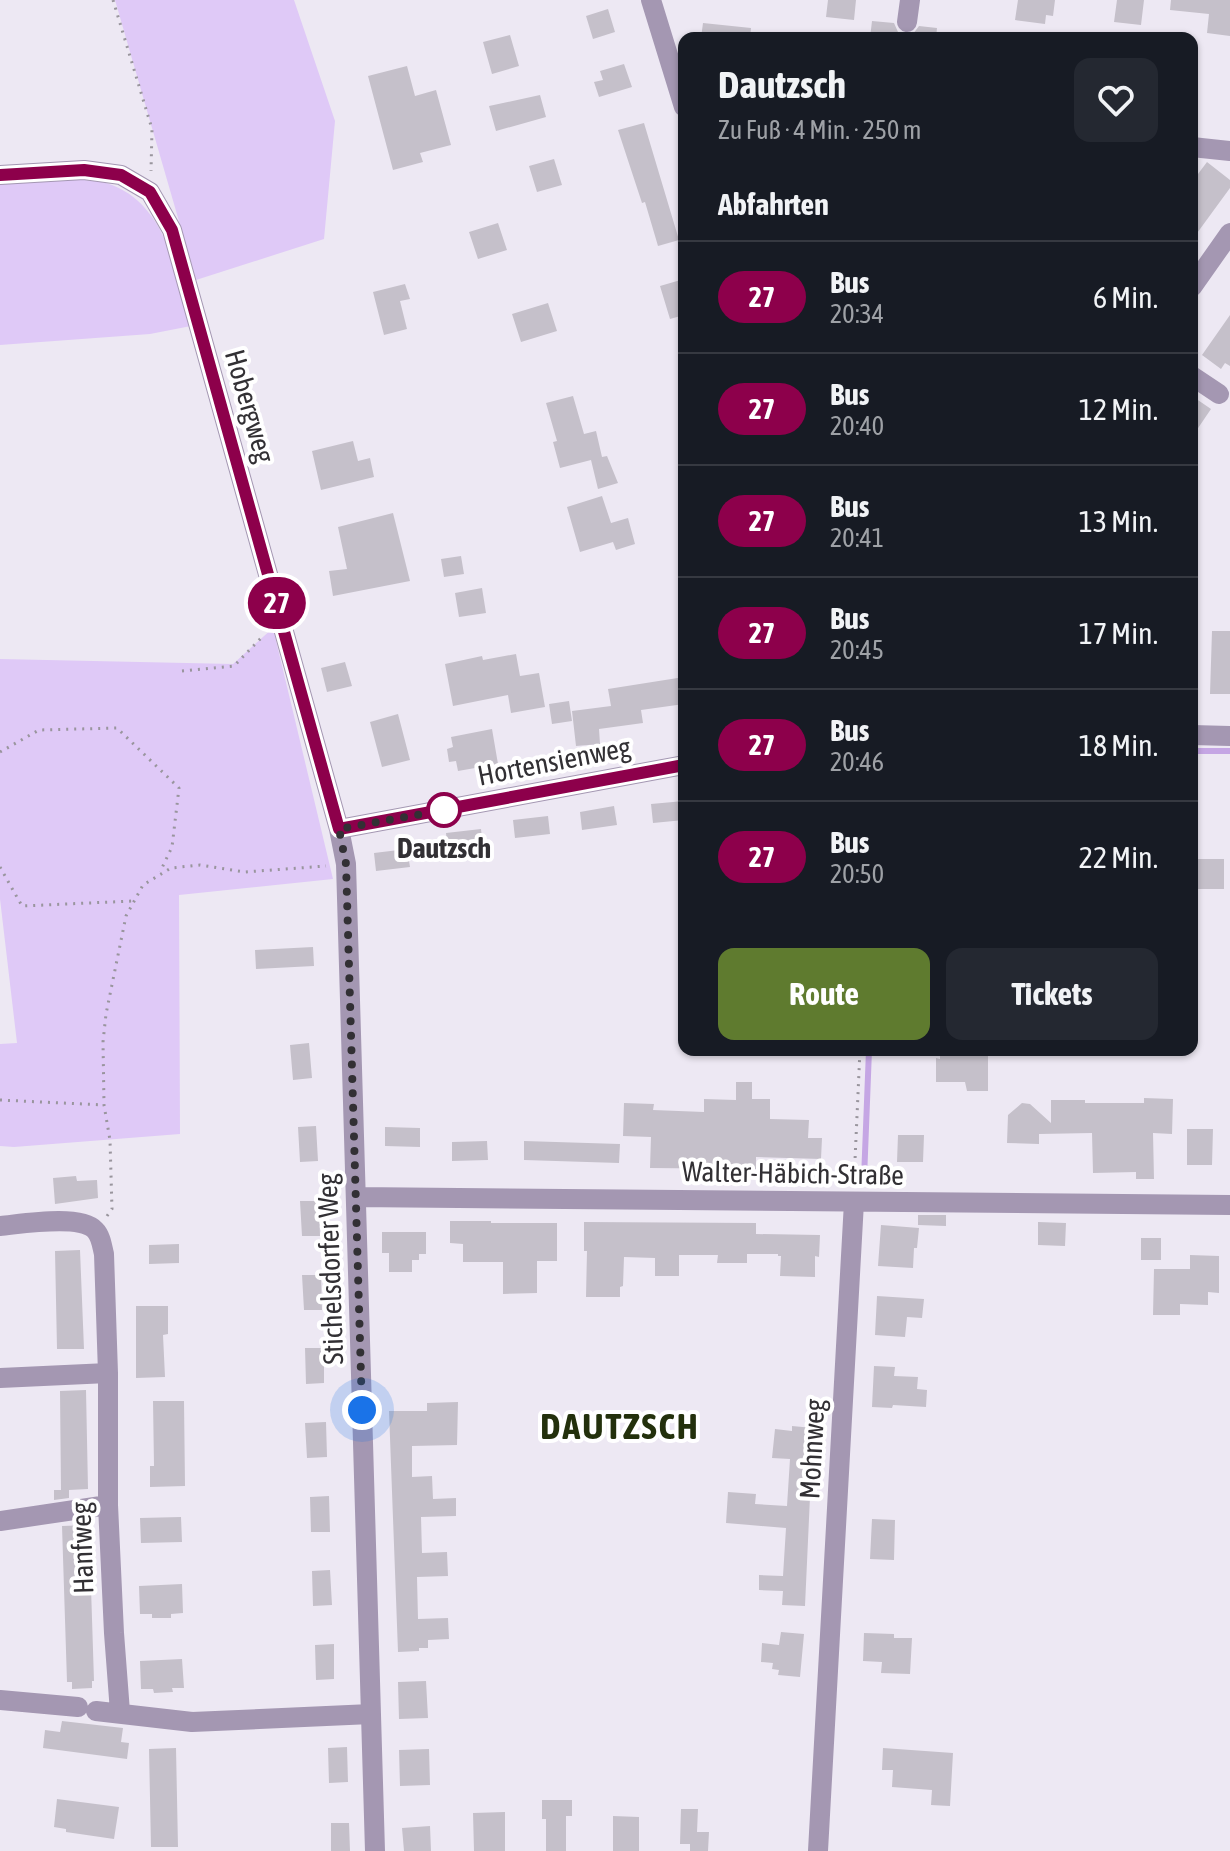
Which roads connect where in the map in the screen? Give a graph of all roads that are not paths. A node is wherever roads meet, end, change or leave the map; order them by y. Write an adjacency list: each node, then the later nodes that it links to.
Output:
1 (651, 0): 4 (street)
2 (910, 0): 3 (street)
3 (907, 22)
4 (678, 88)
5 (1198, 148): 6 (street)
6 (1230, 151)
7 (0, 175): 15 (street, Hobergweg)
8 (1230, 233): 9 (street)
9 (1198, 278)
10 (1198, 380): 11 (street)
11 (1219, 394)
12 (1198, 735): 13 (street)
13 (1230, 736)
14 (678, 766): 15 (street, Hortensienweg)
15 (339, 829): 16 (street, Stichelsdorfer Weg)
16 (356, 1197): 17 (street, Walter-Häbich-Straße); 26 (street, Stichelsdorfer Weg)
17 (854, 1202): 18 (street, Walter-Häbich-Straße); 28 (street, Mohnweg)
18 (1230, 1205)
19 (0, 1226): 20 (street, Hanfweg)
20 (108, 1373): 21 (street); 22 (street, Hanfweg)
21 (0, 1378)
22 (108, 1505): 23 (street); 25 (street, Hanfweg)
23 (0, 1521)
24 (0, 1700): 25 (street)
25 (120, 1712): 26 (street)
26 (371, 1714): 27 (street, Stichelsdorfer Weg)
27 (375, 1851)
28 (818, 1851)

